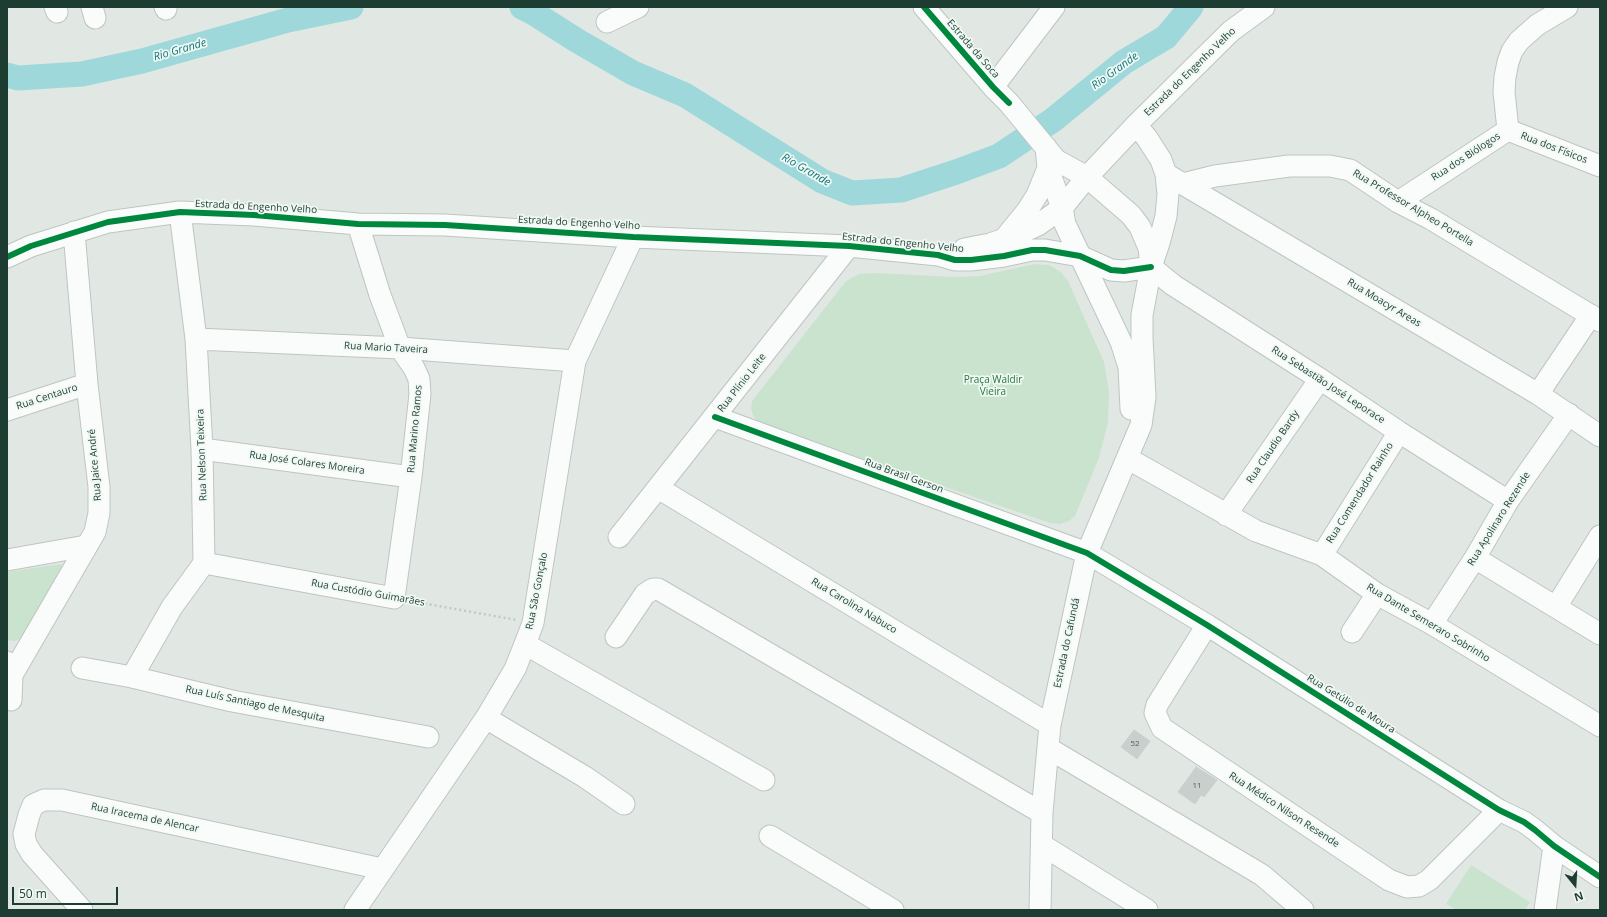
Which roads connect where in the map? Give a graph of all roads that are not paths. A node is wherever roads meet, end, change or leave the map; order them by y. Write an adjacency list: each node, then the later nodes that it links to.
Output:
1 (638, 7): 6 (street)
2 (924, 7): 7 (street, Estrada da Soca)
3 (1054, 7): 7 (street)
4 (1264, 7): 8 (street, Estrada do Engenho Velho)
5 (1567, 7): 9 (street, Rua dos Biólogos)
6 (607, 22)
7 (994, 87): 10 (street, Estrada da Soca)
8 (1136, 125): 13 (street, Estrada do Engenho Velho); 14 (street, Estrada do Engenho Velho)
9 (1508, 130): 11 (street, Rua dos Físicos); 15 (street, Rua dos Biólogos)
10 (1042, 143): 12 (street); 13 (street, Estrada da Soca)
11 (1600, 166)
12 (1048, 168): 16 (street); 21 (street)
13 (1087, 177): 16 (street, Estrada do Engenho Velho); 26 (street, Estrada do Cafundá)
14 (1174, 179): 15 (street, Rua Professor Alpheo Portella); 26 (street, Estrada do Engenho Velho); 33 (street, Rua Moacyr Areas)
15 (1398, 202): 27 (street, Rua Professor Alpheo Portella)
16 (1062, 208): 21 (street, Estrada do Engenho Velho); 24 (street, Estrada do Cafundá)
17 (180, 212): 18 (street, Estrada do Engenho Velho); 19 (street, Estrada do Engenho Velho); 28 (street, Rua Nelson Teixeira)
18 (358, 224): 20 (street, Estrada do Engenho Velho); 29 (street, Rua Marino Ramos)
19 (74, 232): 25 (street, Estrada do Engenho Velho); 32 (street, Rua Jaice André)
20 (633, 237): 22 (street, Estrada do Engenho Velho); 30 (street, Rua São Gonçalo)
21 (1004, 239): 23 (street, Estrada do Engenho Velho)
22 (849, 246): 23 (street, Estrada do Engenho Velho); 36 (street, Rua Plínio Leite)
23 (938, 255): 24 (street, Estrada do Engenho Velho)
24 (1080, 256): 26 (street, Estrada do Engenho Velho); 40 (street, Estrada do Cafundá)
25 (7, 257)
26 (1151, 267): 31 (street, Rua Sebastião José Leporace); 40 (street, Estrada do Cafundá)
27 (1595, 318): 33 (street)
28 (196, 339): 29 (street, Rua Mario Taveira); 39 (street, Rua Nelson Teixeira)
29 (400, 348): 30 (street, Rua Mario Taveira); 41 (street, Rua Marino Ramos)
30 (575, 361): 61 (street, Rua São Gonçalo)
31 (1320, 379): 37 (street, Rua Sebastião José Leporace); 44 (street, Rua Claudio Bardy)
32 (87, 384): 34 (street, Rua Centauro); 47 (street, Rua Jaice André)
33 (1538, 394): 35 (street, Rua Moacyr Areas)
34 (7, 410)
35 (1568, 414): 38 (street, Rua Moacyr Areas); 43 (street, Rua Apolinaro Rezende)
36 (715, 417): 42 (street, Rua Plínio Leite); 48 (street, Rua Brasil Gerson)
37 (1398, 432): 43 (street, Rua Sebastião José Leporace); 49 (street, Rua Comendador Rainho)
38 (1600, 436)
39 (202, 449): 41 (street, Rua José Colares Moreira); 52 (street, Rua Nelson Teixeira)
40 (1128, 454): 44 (street, Rua Dante Semeraro Sobrinho); 48 (street, Estrada do Cafundá)
41 (411, 477): 54 (street, Rua Marino Ramos)
42 (658, 488): 46 (street, Rua Plínio Leite); 67 (street, Rua Carolina Nabuco)
43 (1508, 501): 50 (street, Rua Apolinaro Rezende)
44 (1226, 515): 49 (street, Rua Dante Semeraro Sobrinho)
45 (1600, 536): 55 (street)
46 (619, 537)
47 (86, 546): 51 (street); 62 (street, Rua Jaice André)
48 (1087, 553): 57 (street, Rua Getúlio de Moura); 67 (street, Estrada do Cafundá)
49 (1322, 555): 53 (street, Rua Dante Semeraro Sobrinho)
50 (1475, 558): 55 (street); 56 (street, Rua Apolinaro Rezende)
51 (7, 560)
52 (204, 563): 54 (street, Rua Custódio Guimarães); 64 (street)
53 (1377, 594): 56 (street, Rua Dante Semeraro Sobrinho); 58 (street)
54 (394, 598)
55 (1556, 607): 59 (street)
56 (1432, 624): 68 (street, Rua Dante Semeraro Sobrinho)
57 (1207, 625): 73 (street, Rua Getúlio de Moura); 73 (street, Rua Médico Nilson Resende)
58 (1352, 632)
59 (1600, 634)
60 (616, 636): 74 (street)
61 (525, 644): 66 (street, Rua São Gonçalo); 71 (street)
62 (9, 668): 65 (street)
63 (82, 668): 64 (street, Rua Luís Santiago de Mesquita)
64 (132, 677): 69 (street, Rua Luís Santiago de Mesquita)
65 (11, 700)
66 (486, 718): 72 (street); 78 (street, Rua São Gonçalo)
67 (1050, 725): 70 (street, Estrada do Cafundá)
68 (1600, 726)
69 (428, 737)
70 (1048, 748): 74 (street, Estrada do Cafundá); 85 (street)
71 (764, 780)
72 (624, 804)
73 (1499, 810): 77 (street, Rua Getúlio de Moura)
74 (1042, 813): 76 (street, Estrada do Cafundá)
75 (770, 836): 82 (street)
76 (1042, 844): 83 (street, Estrada do Cafundá); 84 (street)
77 (1554, 846): 79 (street, Rua Getúlio de Moura); 86 (street)
78 (382, 869): 80 (street, Rua Iracema de Alencar); 81 (street, Rua São Gonçalo)
79 (1600, 877)
80 (82, 910)
81 (355, 910)
82 (893, 910)
83 (1040, 910)
84 (1147, 910)
85 (1303, 910)
86 (1545, 910)

